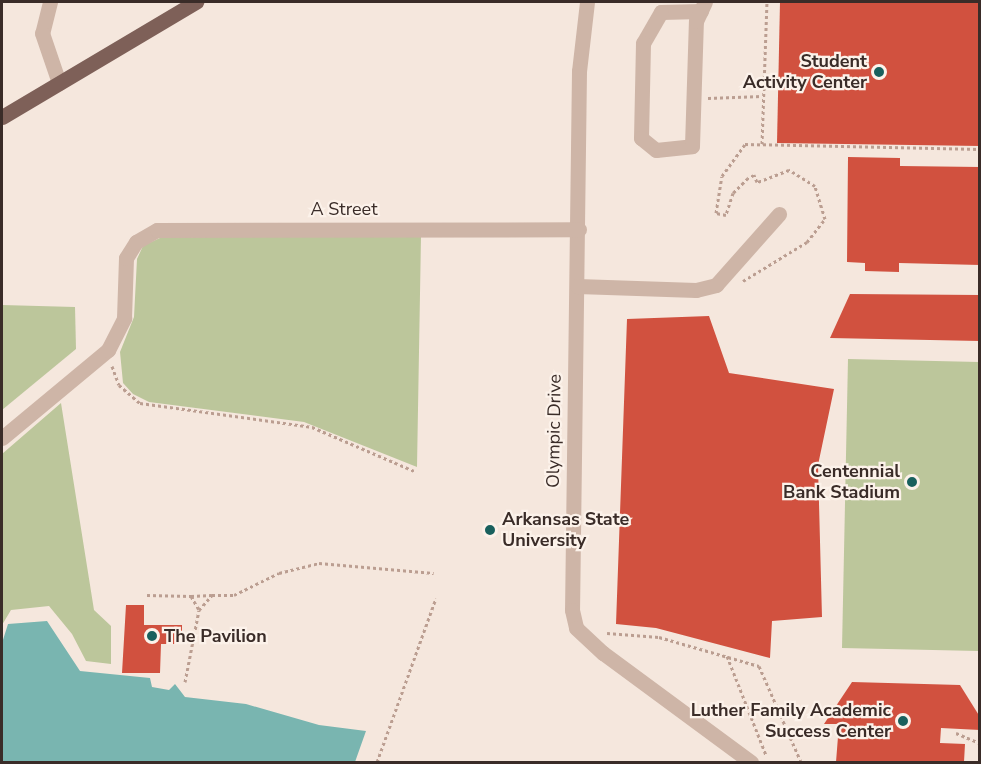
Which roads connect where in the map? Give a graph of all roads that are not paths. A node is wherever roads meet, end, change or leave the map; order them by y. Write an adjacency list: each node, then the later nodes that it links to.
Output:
1 (50, 2): 5 (street)
2 (196, 2): 5 (main road)
3 (587, 2): 8 (street)
4 (703, 6): 4 (street)
5 (59, 83): 6 (main road)
6 (2, 117)
7 (779, 214): 9 (street)
8 (579, 230): 9 (street, Olympic Drive); 10 (street, A Street)
9 (577, 286): 11 (street, Olympic Drive)
10 (2, 438)
11 (751, 762)

